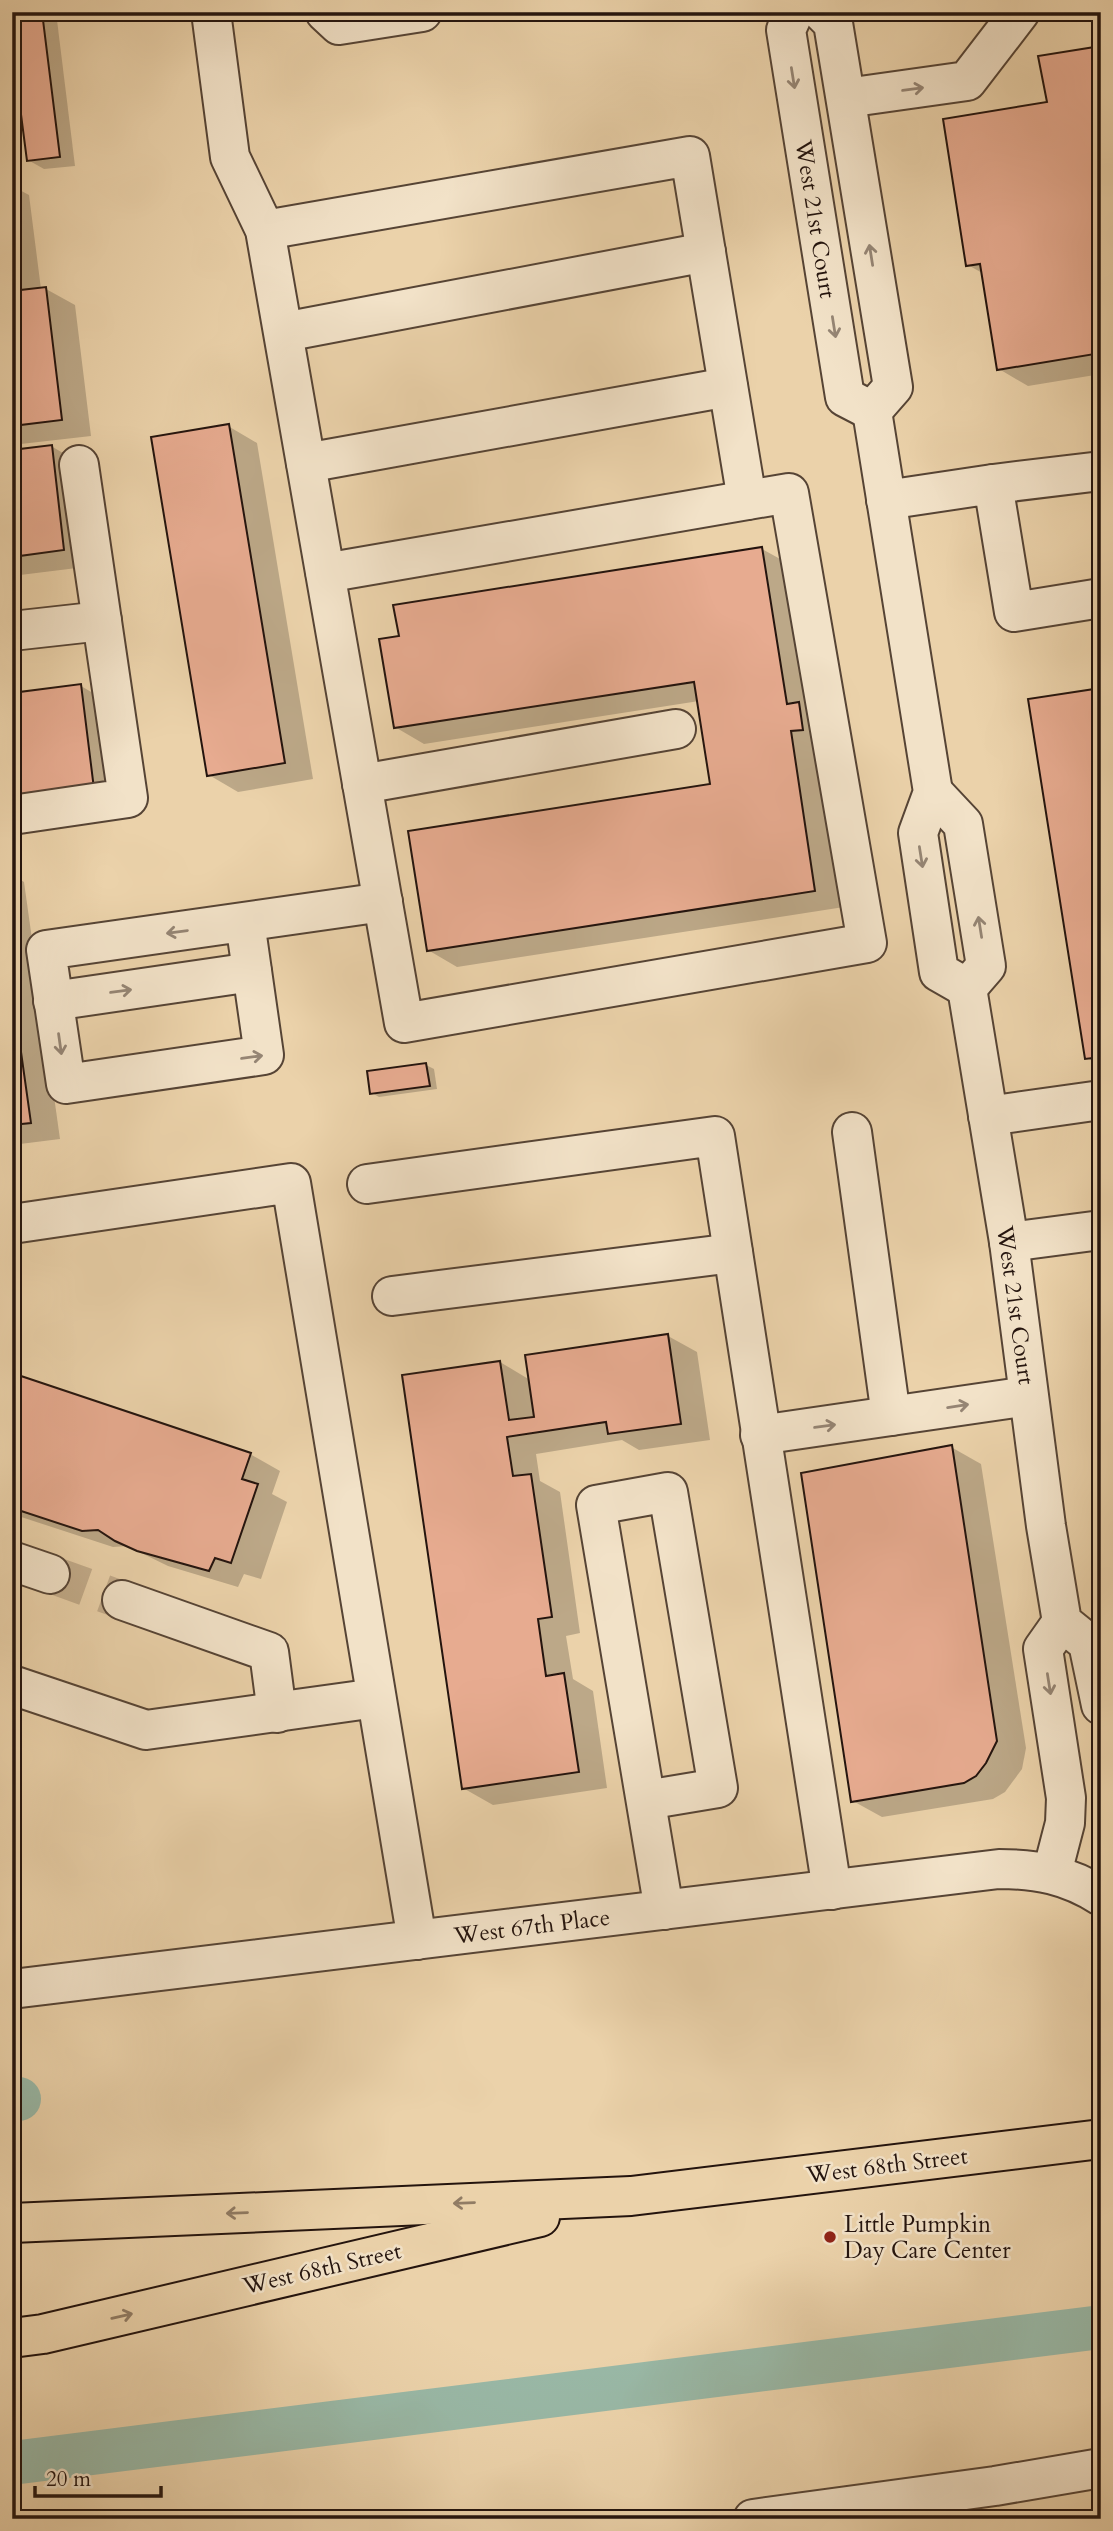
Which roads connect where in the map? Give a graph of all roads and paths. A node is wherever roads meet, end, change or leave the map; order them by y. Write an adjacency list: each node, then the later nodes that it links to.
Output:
1 (211, 12): 8 (street)
2 (325, 12): 3 (street)
3 (422, 12)
4 (794, 12): 12 (street, West 21st Court, one-way to 12)
5 (822, 12): 7 (street)
6 (1020, 12): 7 (street, one-way to 6)
7 (846, 98): 12 (street, one-way to 7)
8 (265, 230): 9 (street); 10 (street)
9 (706, 252): 10 (street); 11 (street)
10 (284, 332): 13 (street)
11 (728, 387): 13 (street); 17 (street)
12 (872, 411): 18 (street, West 21st Court)
13 (306, 463): 19 (street)
14 (79, 465): 21 (street)
15 (1101, 471): 16 (street)
16 (993, 484): 18 (street); 20 (street)
17 (747, 500): 19 (street); 26 (street)
18 (886, 500): 31 (street, West 21st Court)
19 (325, 573): 24 (street)
20 (1101, 598)
21 (102, 621): 22 (street); 25 (street)
22 (12, 631)
23 (676, 729): 24 (street)
24 (362, 784): 26 (street)
25 (12, 815)
26 (383, 902): 27 (street)
27 (245, 922): 28 (street); 29 (street, one-way to 29)
28 (252, 972): 29 (street, one-way to 28); 29 (street, one-way to 28)
29 (53, 1000)
30 (1101, 1100): 31 (street)
31 (988, 1116): 36 (street, West 21st Court)
32 (852, 1132): 40 (street)
33 (367, 1184): 37 (street)
34 (12, 1224): 47 (street)
35 (1096, 1241): 36 (street)
36 (1009, 1242): 39 (street, West 21st Court)
37 (733, 1253): 38 (street); 41 (street)
38 (393, 1296)
39 (1028, 1396): 40 (street, one-way to 39); 45 (street, West 21st Court)
40 (891, 1416): 41 (street, one-way to 40)
41 (760, 1435): 52 (street)
42 (12, 1561): 43 (street)
43 (50, 1574)
44 (122, 1600): 49 (street)
45 (1062, 1622): 48 (street); 51 (street, one-way to 51)
46 (12, 1685): 49 (street)
47 (376, 1698): 49 (street); 55 (street)
48 (1101, 1705)
49 (277, 1713)
50 (646, 1800): 50 (street); 54 (street)
51 (1052, 1873): 52 (street, West 67th Place); 53 (street)
52 (832, 1890): 54 (street, West 67th Place)
53 (1101, 1896)
54 (664, 1910): 55 (street, West 67th Place)
55 (417, 1940): 56 (street, West 67th Place)
56 (12, 1989)
57 (1101, 2139): 58 (main road, West 68th Street)
58 (631, 2196): 59 (main road, West 68th Street, one-way to 59); 60 (main road, West 68th Street, one-way to 58)
59 (12, 2223)
60 (12, 2338)
61 (1101, 2468): 62 (street)
62 (753, 2519)

